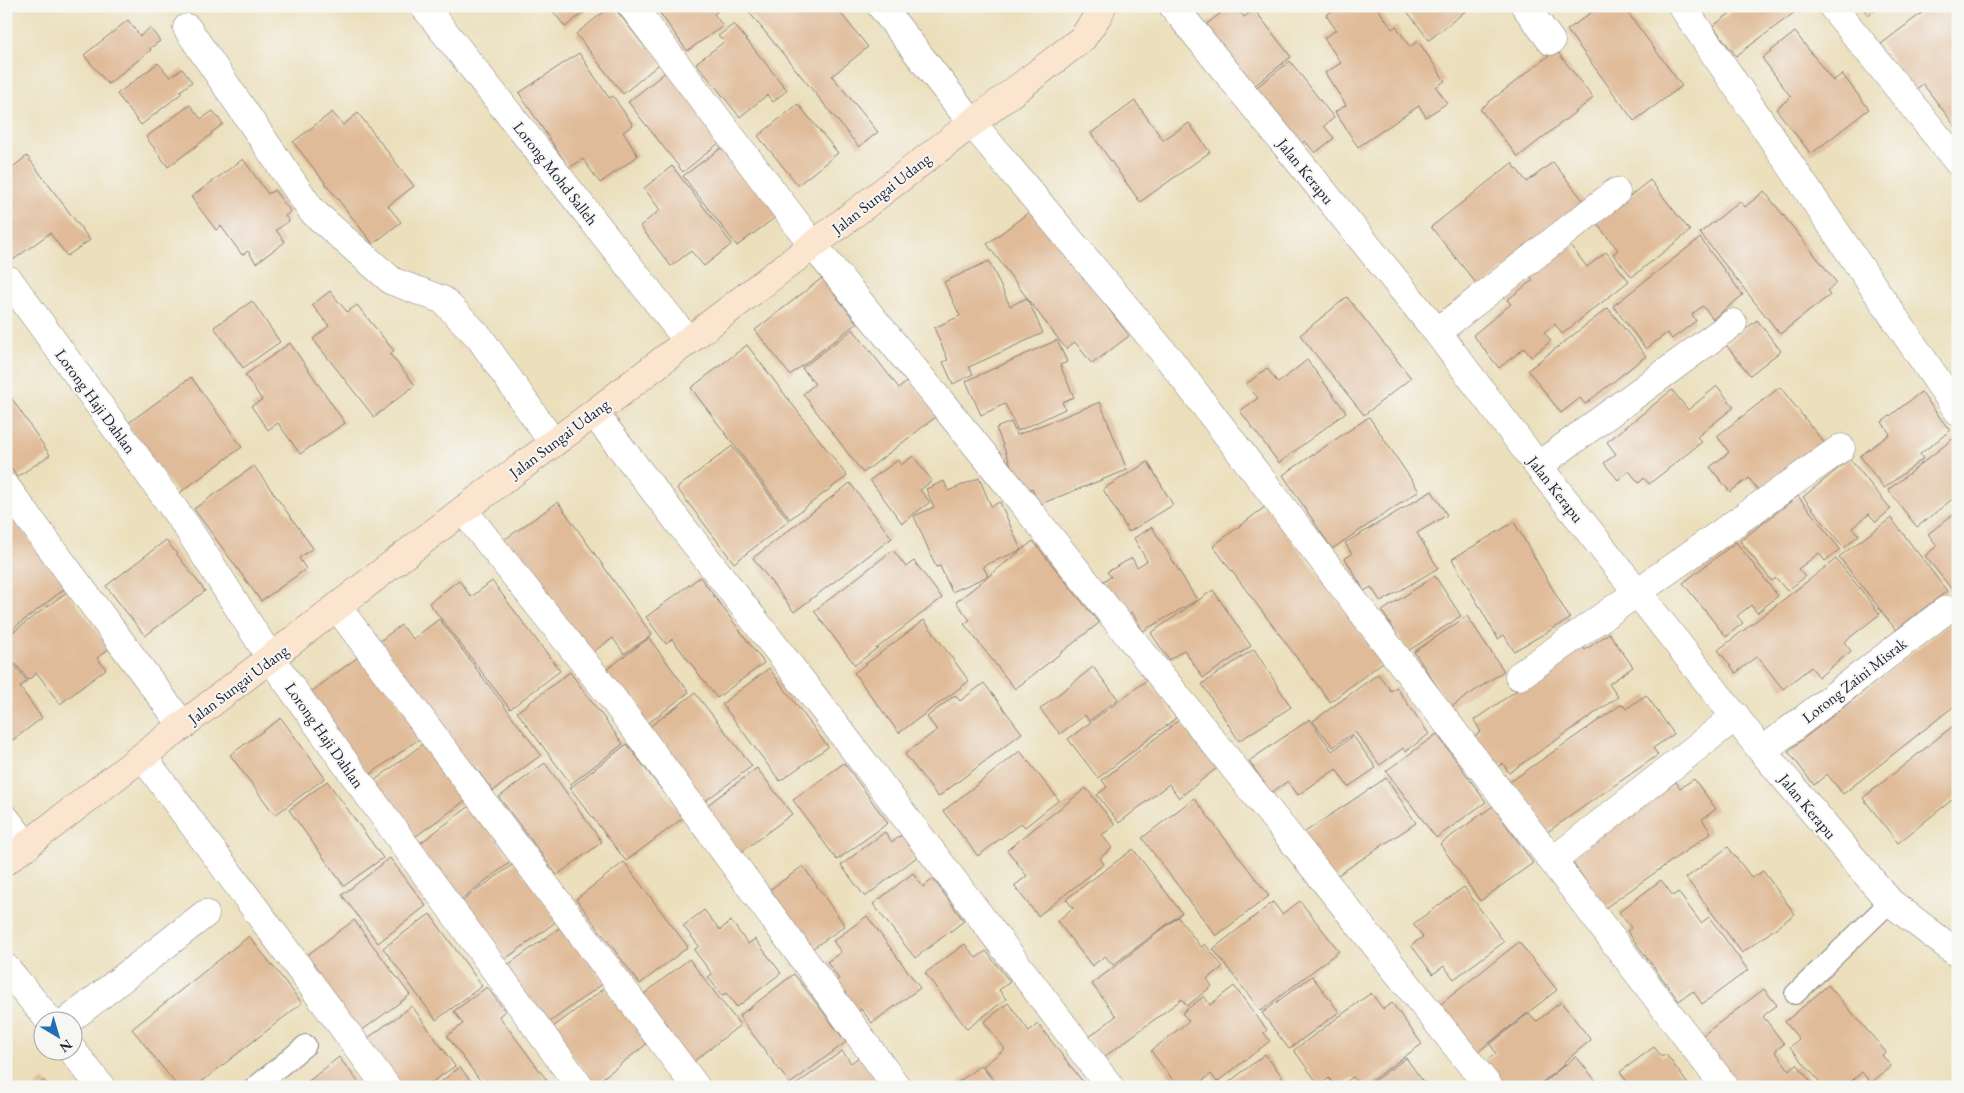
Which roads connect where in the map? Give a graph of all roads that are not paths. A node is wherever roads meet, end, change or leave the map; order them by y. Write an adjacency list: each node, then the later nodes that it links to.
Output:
1 (424, 6): 18 (street, Lorong Mohd Salleh)
2 (632, 6): 14 (street)
3 (881, 6): 11 (street)
4 (1102, 6): 11 (street, Jalan Sungai Udang)
5 (1173, 6): 17 (street, Jalan Kerapu)
6 (1525, 6): 10 (street)
7 (1682, 6): 19 (street)
8 (1832, 6): 12 (street)
9 (187, 28): 21 (street)
10 (1551, 41)
11 (972, 123): 14 (street, Jalan Sungai Udang); 37 (street)
12 (1958, 162)
13 (1616, 192): 17 (street)
14 (813, 245): 18 (street, Jalan Sungai Udang); 54 (street)
15 (9, 280): 29 (street, Lorong Haji Dahlan)
16 (1733, 323): 23 (street)
17 (1437, 332): 23 (street, Jalan Kerapu)
18 (688, 341): 20 (street, Jalan Sungai Udang)
19 (1958, 411)
20 (594, 413): 21 (street, Jalan Sungai Udang); 53 (street)
21 (553, 443): 25 (street, Jalan Sungai Udang)
22 (1841, 448): 26 (street)
23 (1538, 466): 26 (street, Jalan Kerapu)
24 (6, 487): 32 (street)
25 (462, 510): 27 (street, Jalan Sungai Udang); 52 (street)
26 (1638, 592): 30 (street); 31 (street, Jalan Kerapu)
27 (338, 608): 29 (street, Jalan Sungai Udang); 51 (street)
28 (1946, 610): 33 (street, Lorong Zaini Misrak)
29 (271, 659): 32 (street, Jalan Sungai Udang); 50 (street, Lorong Haji Dahlan)
30 (1520, 676)
31 (1736, 716): 33 (street, Jalan Kerapu); 37 (street)
32 (183, 726): 34 (street, Jalan Sungai Udang)
33 (1762, 751): 38 (street, Jalan Kerapu)
34 (143, 757): 36 (street, Jalan Sungai Udang); 49 (street)
35 (6, 819): 36 (street)
36 (16, 853)
37 (1554, 860): 55 (street)
38 (1890, 902): 40 (street, Jalan Kerapu); 42 (lane)
39 (205, 914): 44 (street)
40 (1958, 954)
41 (6, 968): 43 (street)
42 (1796, 994)
43 (41, 1010)
44 (82, 1010)
45 (306, 1045): 48 (lane)
46 (80, 1060): 47 (street)
47 (101, 1087)
48 (255, 1087)
49 (387, 1087)
50 (580, 1087)
51 (696, 1087)
52 (897, 1087)
53 (1110, 1087)
54 (1489, 1087)
55 (1726, 1087)

